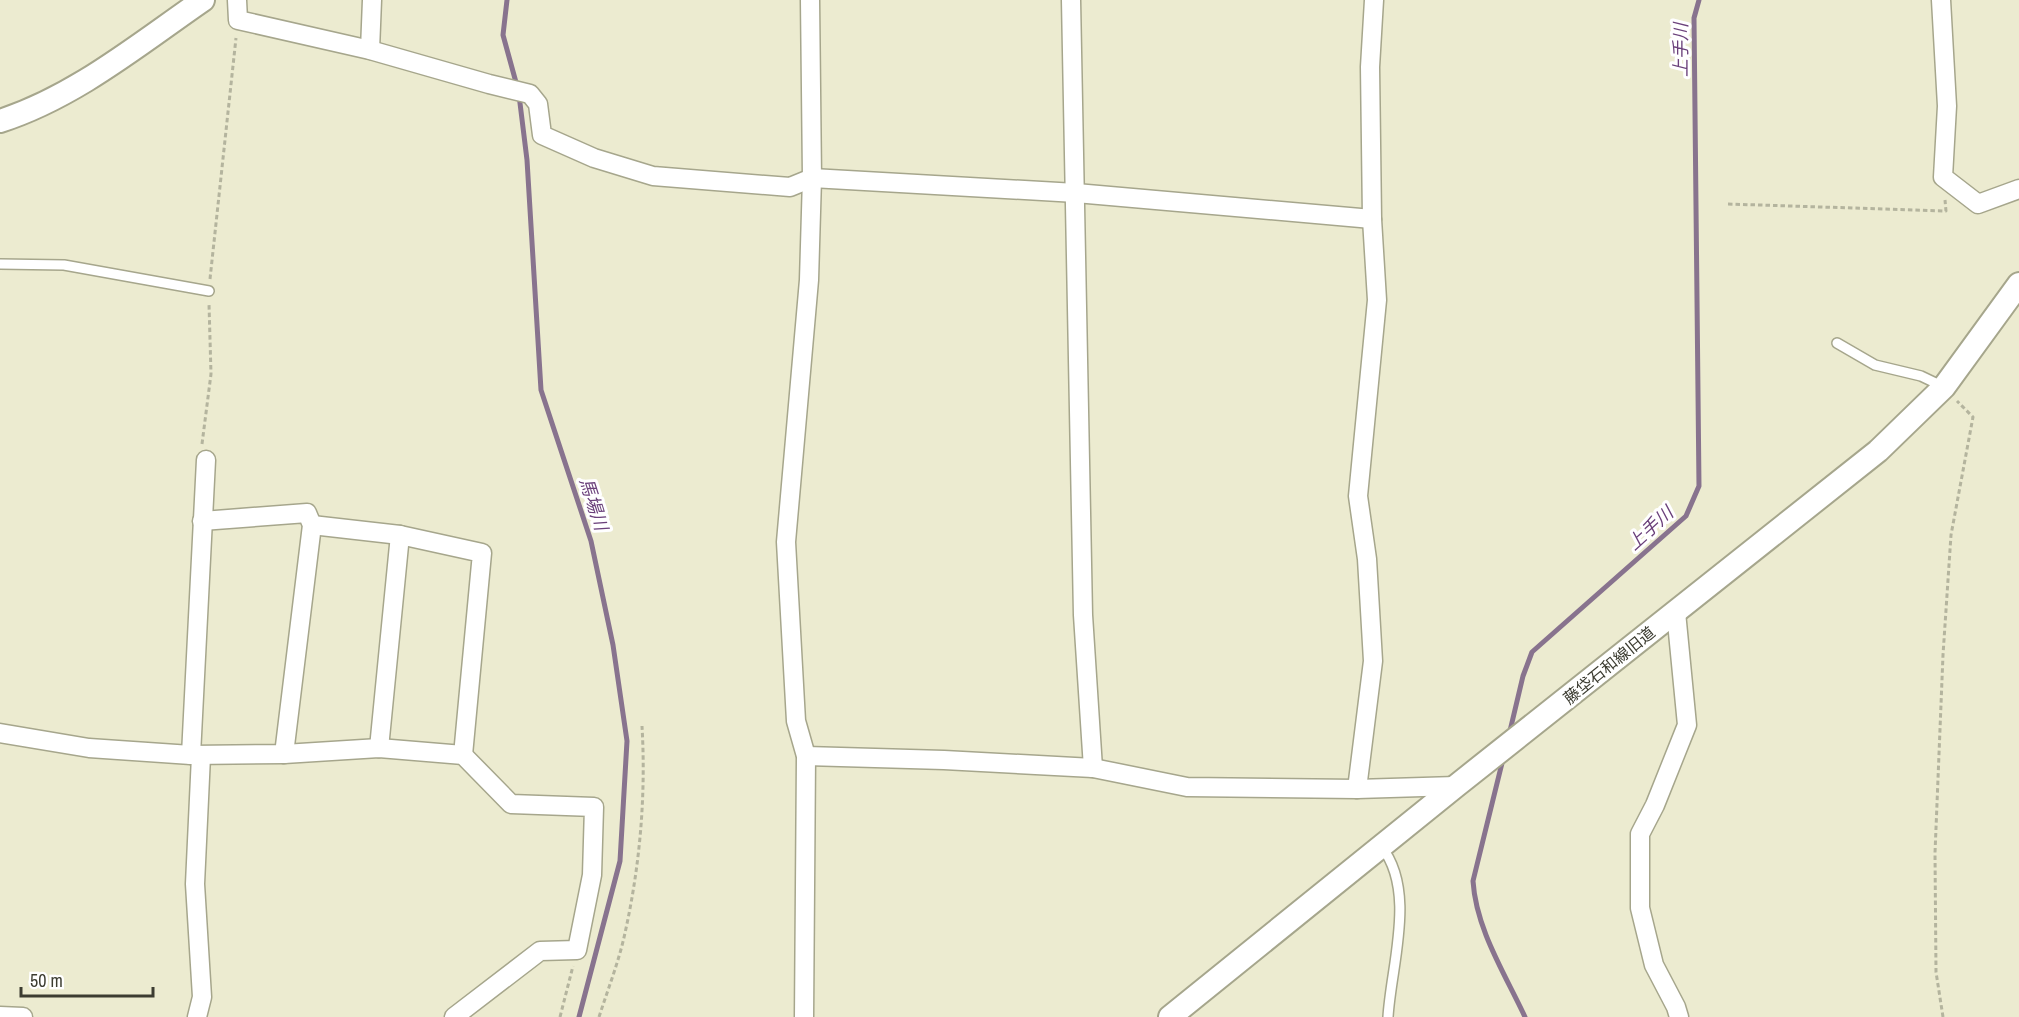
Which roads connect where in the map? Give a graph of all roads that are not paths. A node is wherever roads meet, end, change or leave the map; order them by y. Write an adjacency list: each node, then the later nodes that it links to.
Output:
1 (203, 0): 9 (street)
2 (237, 0): 8 (street)
3 (372, 0): 8 (street)
4 (810, 0): 10 (street)
5 (1071, 0): 12 (street)
6 (1374, 0): 13 (street)
7 (1941, 0): 11 (street)
8 (370, 50): 10 (street)
9 (0, 121)
10 (812, 178): 12 (street); 29 (street)
11 (2019, 189)
12 (1076, 193): 13 (street); 30 (street)
13 (1372, 219): 32 (street)
14 (0, 264): 16 (lane)
15 (2019, 284): 18 (street, 藤垈石和線旧道)
16 (209, 291)
17 (1837, 343): 18 (lane)
18 (1944, 387): 23 (street, 藤垈石和線旧道)
19 (206, 460): 20 (street)
20 (202, 520): 21 (street); 27 (street)
21 (312, 525): 22 (street); 26 (street)
22 (400, 535): 25 (street); 28 (street)
23 (1676, 612): 31 (street, 藤垈石和線旧道); 41 (street)
24 (0, 733): 27 (street)
25 (379, 748): 26 (street); 28 (street)
26 (284, 754): 27 (street)
27 (196, 755): 36 (street)
28 (462, 755): 37 (street)
29 (806, 756): 30 (street); 38 (street)
30 (1093, 768): 32 (street)
31 (1456, 786): 32 (street); 33 (street, 藤垈石和線旧道)
32 (1357, 789)
33 (1381, 846): 39 (street, 藤垈石和線旧道); 40 (lane)
34 (0, 1016): 35 (street)
35 (22, 1017)
36 (197, 1017)
37 (454, 1017)
38 (804, 1017)
39 (1170, 1017)
40 (1388, 1017)
41 (1679, 1017)

